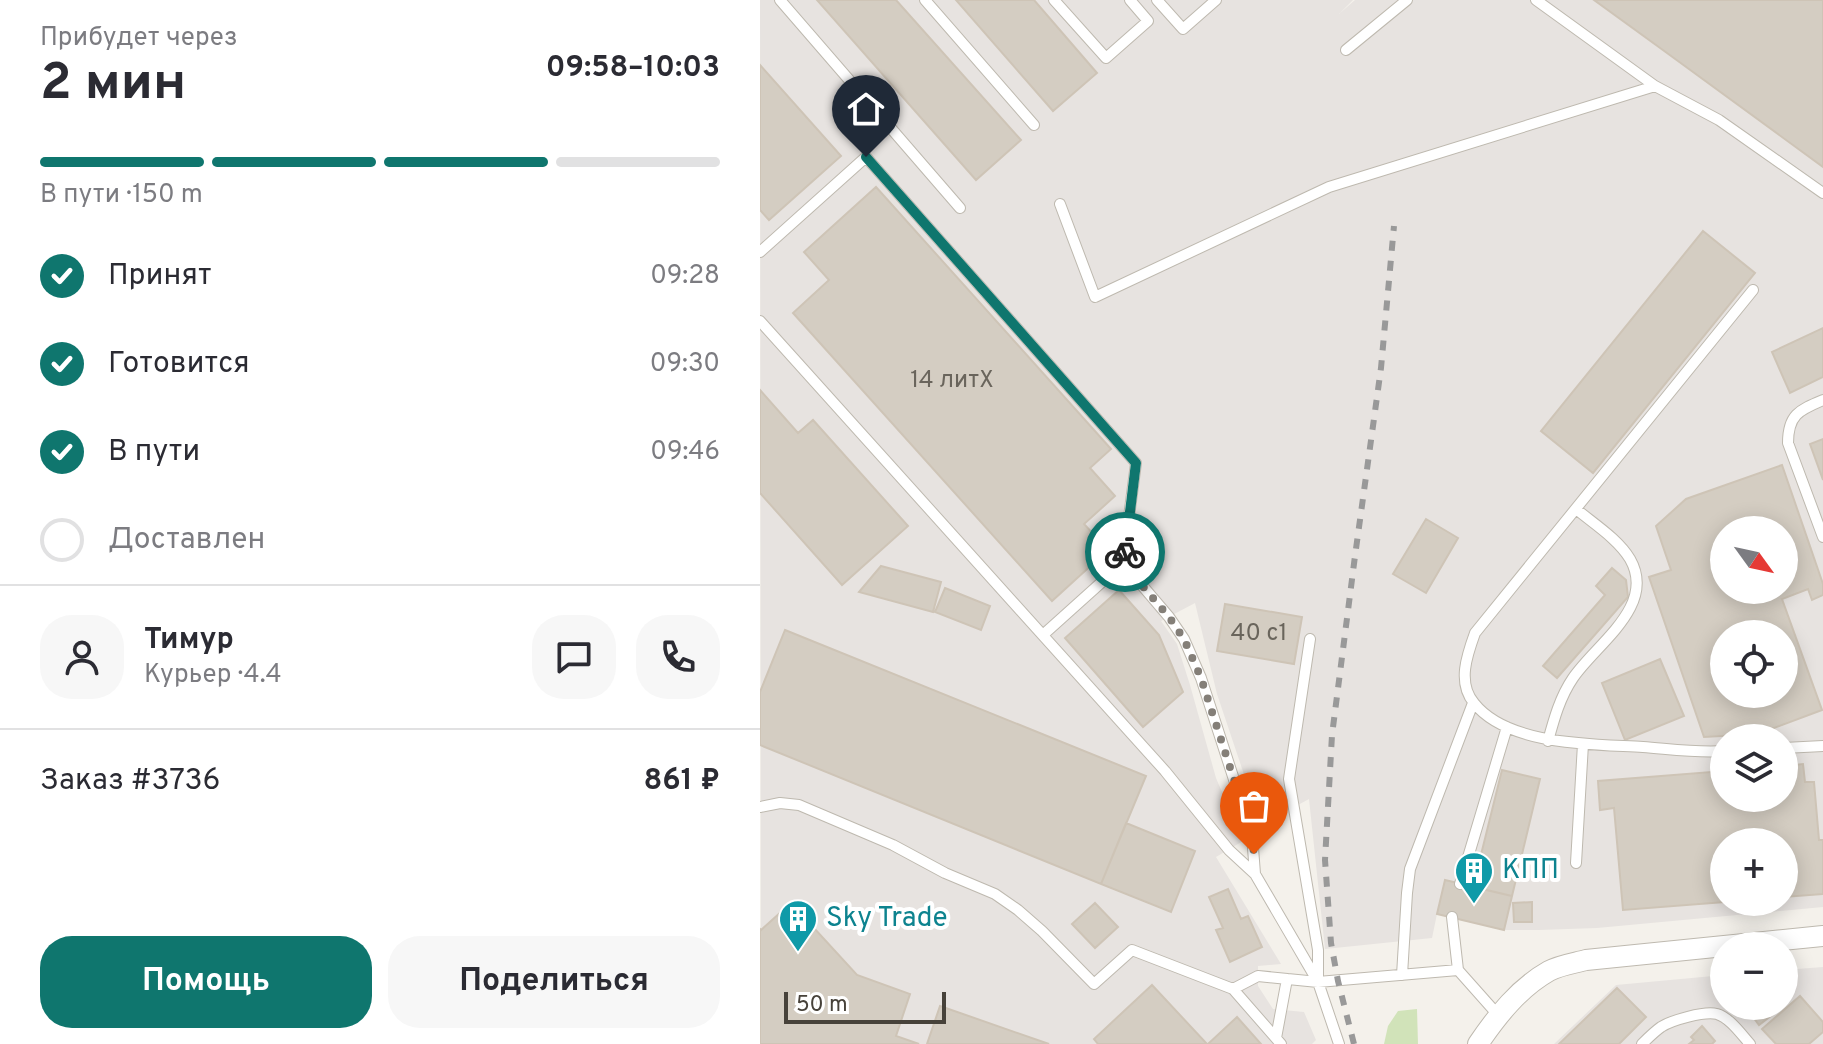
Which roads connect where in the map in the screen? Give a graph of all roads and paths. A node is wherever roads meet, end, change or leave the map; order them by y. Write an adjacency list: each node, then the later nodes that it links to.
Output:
1 (780, 0): 14 (lane)
2 (925, 0): 11 (lane)
3 (1054, 0): 4 (lane)
4 (1130, 0)
5 (1157, 0): 6 (lane)
6 (1216, 0)
7 (1407, 0): 9 (lane)
8 (1536, 0): 10 (lane)
9 (1346, 50)
10 (1655, 86): 12 (lane); 13 (lane)
11 (1034, 125)
12 (1823, 193)
13 (1060, 204)
14 (960, 208)
15 (760, 252): 21 (lane)
16 (1753, 290): 19 (lane)
17 (760, 321): 22 (lane)
18 (1823, 400): 20 (lane)
19 (1576, 509): 24 (lane); 26 (lane)
20 (1823, 537)
21 (1123, 563): 22 (lane); 33 (lane)
22 (1044, 634): 33 (lane)
23 (1310, 639): 40 (lane)
24 (1473, 703): 25 (lane); 38 (lane)
25 (1507, 727): 26 (lane); 34 (lane)
26 (1548, 741): 27 (lane)
27 (1583, 744): 30 (lane); 32 (lane)
28 (1823, 746): 29 (lane)
29 (1798, 747)
30 (1710, 750)
31 (761, 808): 41 (lane)
32 (1576, 863)
33 (1255, 874): 40 (lane)
34 (1460, 884)
35 (1452, 917): 37 (lane)
36 (1823, 936): 42 (street)
37 (1458, 970): 38 (lane); 42 (lane)
38 (1402, 975): 40 (lane)
39 (1287, 979): 40 (lane); 41 (lane); 43 (lane)
40 (1318, 982): 44 (lane)
41 (1233, 989): 43 (lane)
42 (1498, 1015): 45 (street)
43 (1278, 1041)
44 (1339, 1044)
45 (1478, 1044)
46 (1642, 1044): 47 (lane)
47 (1750, 1044)

